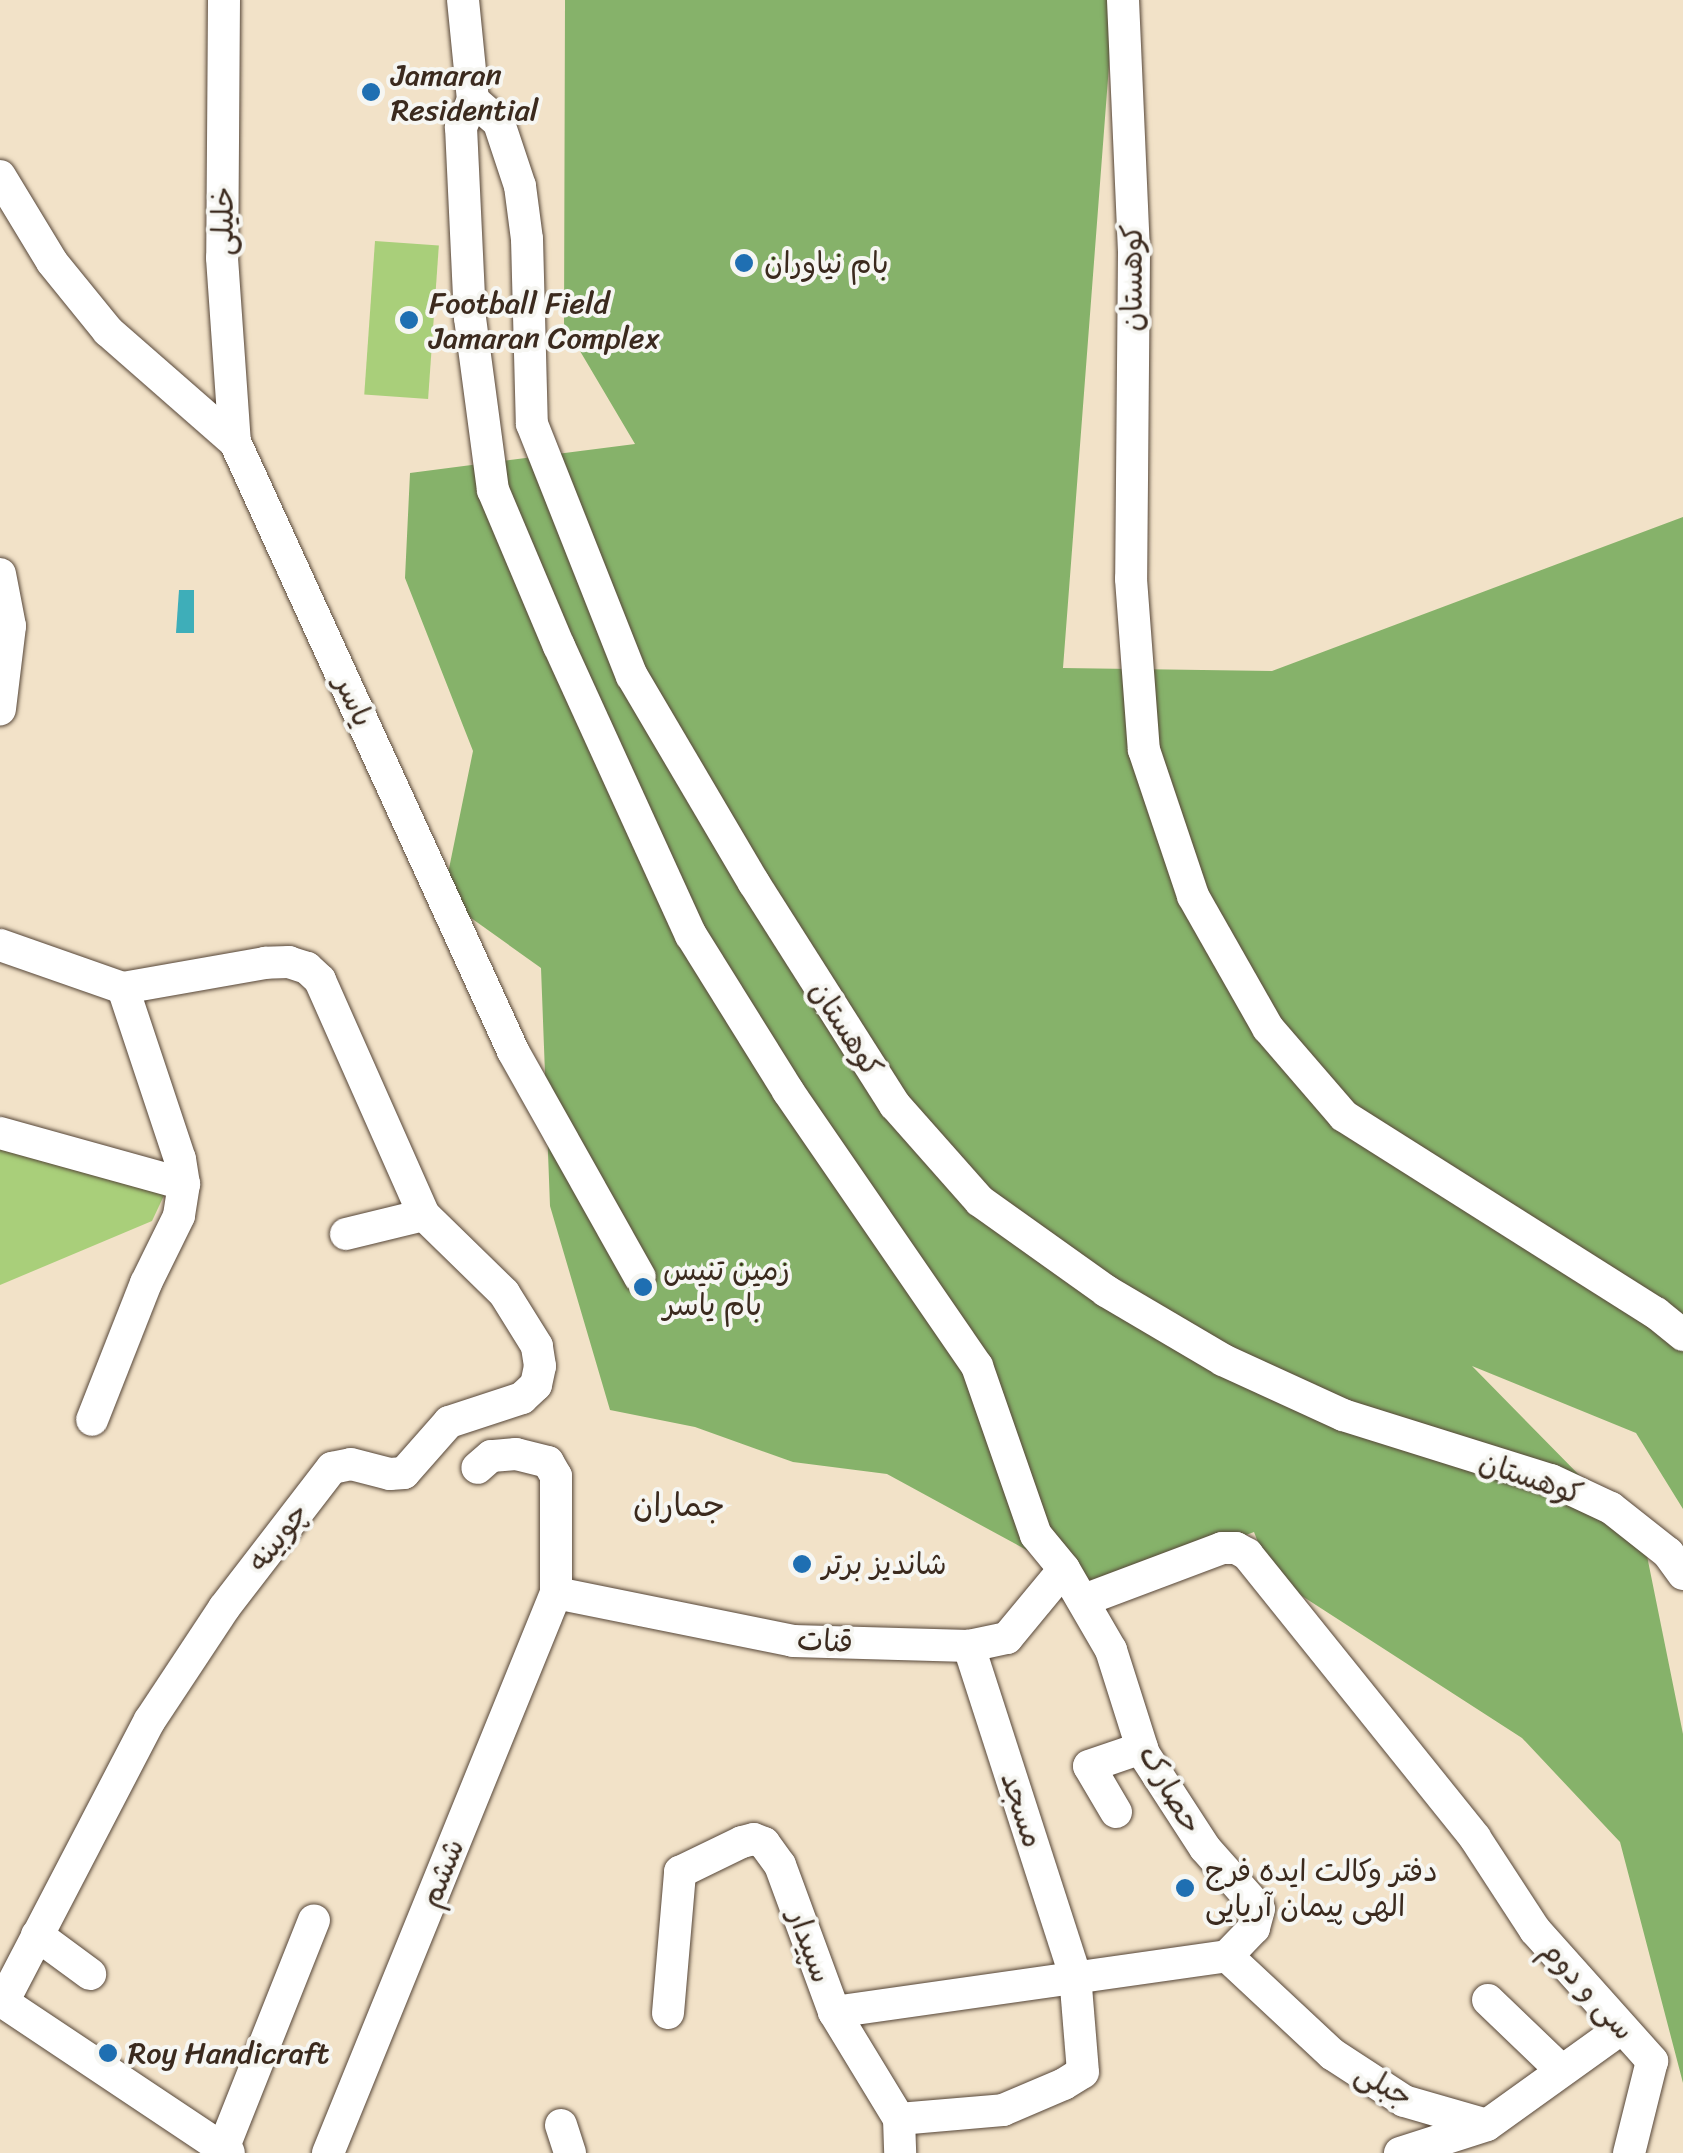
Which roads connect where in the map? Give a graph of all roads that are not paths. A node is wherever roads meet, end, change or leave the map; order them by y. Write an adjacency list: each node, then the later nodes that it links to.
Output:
1 (224, 0): 6 (street, خلیلی)
2 (463, 0): 4 (street)
3 (1122, 0): 16 (street, کوهستان)
4 (473, 100): 19 (street); 20 (street, کوهستان)
5 (0, 176): 6 (street, یاسر)
6 (235, 442): 15 (street, یاسر)
7 (0, 574): 8 (street)
8 (0, 709)
9 (0, 945): 10 (street, چوبینه)
10 (123, 988): 12 (street); 13 (street, چوبینه)
11 (0, 1133): 12 (street)
12 (184, 1184): 17 (street)
13 (424, 1215): 14 (street); 27 (street, چوبینه)
14 (346, 1234)
15 (640, 1277)
16 (1683, 1335)
17 (92, 1420)
18 (477, 1468): 21 (street)
19 (1064, 1569): 22 (street, حصارک); 23 (street, قنات)
20 (1683, 1574)
21 (556, 1592): 23 (street, قنات); 40 (street, ششم)
22 (1084, 1600): 24 (street, حصارک); 35 (street, سی و دوم)
23 (970, 1646): 30 (street, مسجد)
24 (1142, 1748): 25 (street); 28 (street, حصارک)
25 (1116, 1812)
26 (314, 1920): 39 (street)
27 (38, 1934): 29 (street); 32 (street, چوبینه)
28 (1228, 1956): 30 (street, سپیدار); 38 (street, جبلی)
29 (90, 1974)
30 (1075, 1975): 33 (street, سپیدار); 37 (street, مسجد)
31 (1488, 2000): 36 (street)
32 (1, 2001): 39 (street)
33 (834, 2012): 34 (street, سپیدار); 37 (street)
34 (668, 2013)
35 (1622, 2028): 36 (street); 43 (street, سی و دوم)
36 (1560, 2069): 38 (street)
37 (900, 2119): 41 (street)
38 (1488, 2125): 42 (street)
39 (226, 2151)
40 (328, 2153)
41 (900, 2153)
42 (1400, 2153)
43 (1630, 2153)

